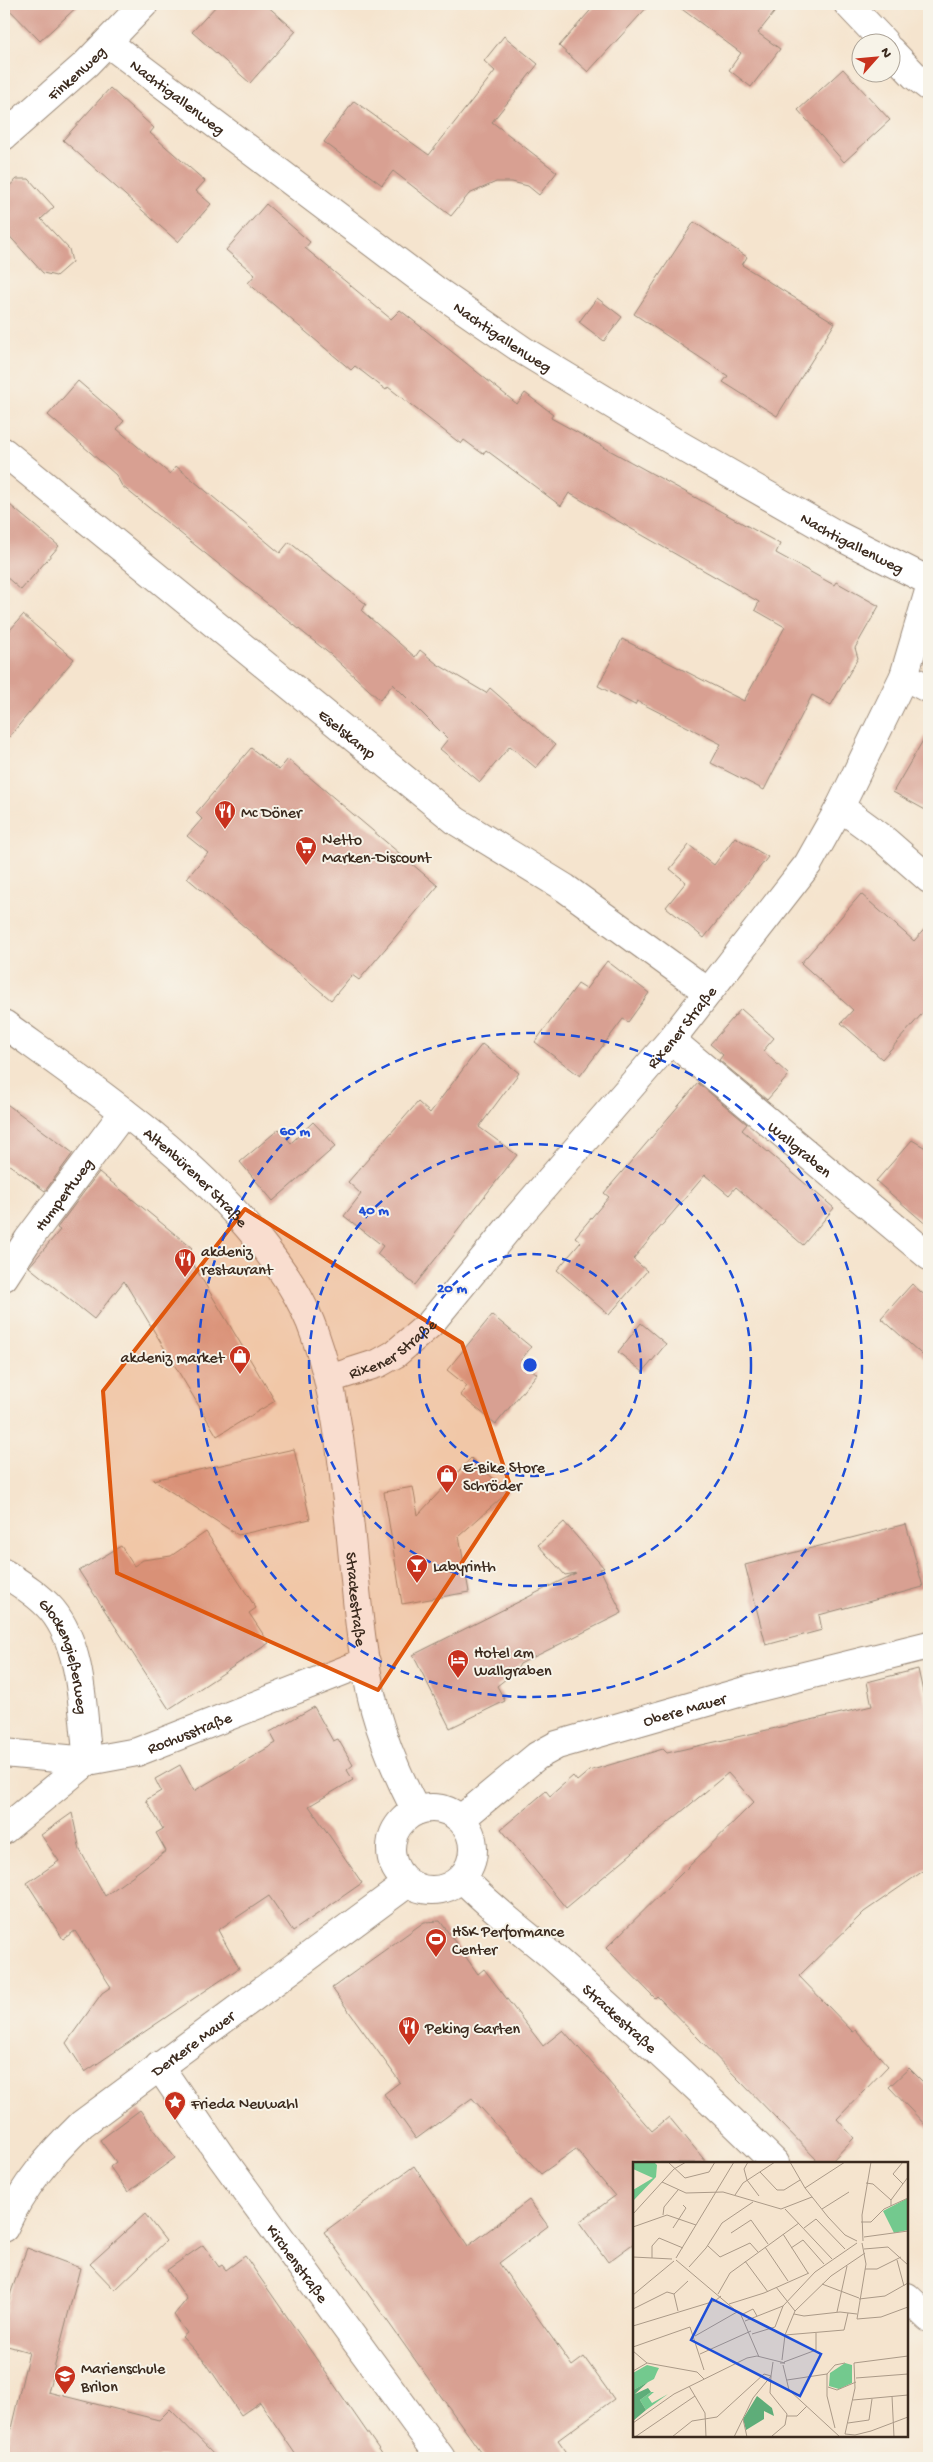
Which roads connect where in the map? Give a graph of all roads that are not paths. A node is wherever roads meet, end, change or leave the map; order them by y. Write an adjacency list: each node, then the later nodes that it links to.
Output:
1 (144, 4): 4 (street, Finkenweg)
2 (848, 4): 3 (street)
3 (875, 32)
4 (108, 43): 7 (street, Finkenweg); 9 (street, Nachtigallenweg)
5 (900, 60): 6 (street)
6 (929, 87)
7 (4, 136)
8 (4, 452): 15 (street, Eselskamp)
9 (929, 581)
10 (929, 591): 11 (street, Rixener Straße)
11 (904, 676): 12 (street); 13 (street, Rixener Straße)
12 (929, 689)
13 (840, 807): 14 (street); 15 (street, Rixener Straße)
14 (929, 879)
15 (708, 992): 17 (street, Rixener Straße)
16 (4, 1024): 18 (street, Altenbürener Straße)
17 (671, 1040): 19 (street, Wallgraben); 21 (street, Rixener Straße)
18 (124, 1112): 20 (street, Humpertweg); 21 (street, Altenbürener Straße)
19 (929, 1256)
20 (4, 1277)
21 (329, 1379): 24 (street, Strackestraße)
22 (4, 1573): 26 (street, Glockengießerweg)
23 (929, 1645): 28 (street, Obere Mauer)
24 (366, 1662): 26 (street, Rochusstraße); 27 (street, Strackestraße)
25 (4, 1753): 26 (street, Rochusstraße)
26 (88, 1761): 29 (street)
27 (416, 1810): 28 (street); 31 (street)
28 (461, 1819): 30 (street)
29 (4, 1830)
30 (462, 1878): 31 (street); 33 (street, Strackestraße)
31 (408, 1882): 32 (street, Derkere Mauer)
32 (159, 2066): 34 (street, Derkere Mauer); 37 (street, Kirchenstraße)
33 (773, 2162)
34 (4, 2228)
35 (908, 2298): 36 (street)
36 (929, 2318)
37 (441, 2458)

